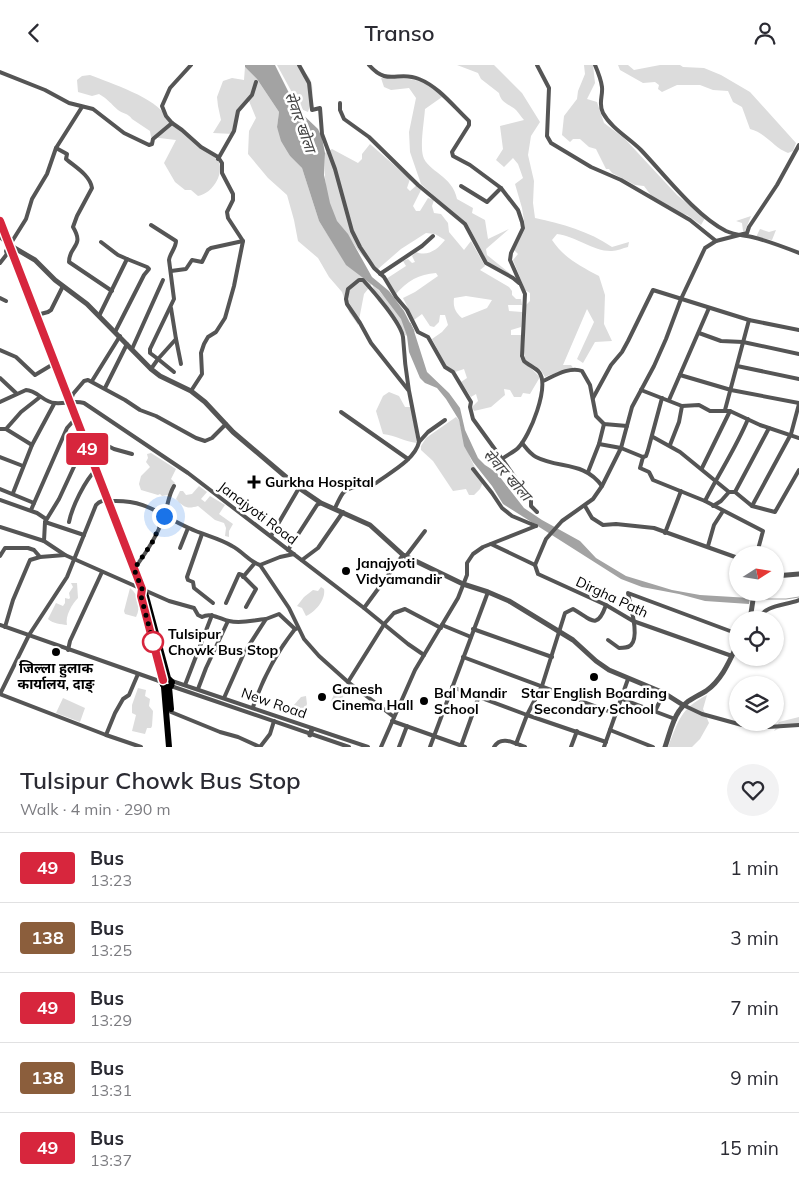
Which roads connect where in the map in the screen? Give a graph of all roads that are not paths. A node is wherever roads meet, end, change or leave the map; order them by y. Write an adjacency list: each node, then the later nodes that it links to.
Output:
1 (192, 65): 10 (street)
2 (299, 65): 30 (street)
3 (368, 65): 15 (street)
4 (537, 65): 22 (street)
5 (595, 65): 19 (street)
6 (0, 72): 9 (street)
7 (256, 82): 13 (street)
8 (340, 103): 32 (street)
9 (82, 107): 10 (street); 12 (street)
10 (172, 123): 13 (street)
11 (799, 145): 19 (street)
12 (56, 148): 24 (street); 34 (street)
13 (218, 159): 21 (street)
14 (461, 185): 15 (street)
15 (500, 188): 32 (street)
16 (0, 221): 24 (main road)
17 (151, 225): 29 (street)
18 (433, 236): 30 (street)
19 (737, 236): 22 (street); 25 (street)
20 (0, 237): 24 (street)
21 (243, 241): 29 (street); 68 (street)
22 (716, 241): 36 (street)
23 (101, 242): 27 (street)
24 (11, 246): 26 (main road); 33 (street)
25 (799, 253)
26 (10, 254): 28 (street); 40 (main road)
27 (127, 259): 34 (street); 45 (street)
28 (0, 263)
29 (171, 271): 38 (street)
30 (380, 274): 105 (street)
31 (163, 279): 49 (street)
32 (520, 283): 64 (street)
33 (63, 286): 40 (street); 41 (street)
34 (112, 291): 41 (street)
35 (0, 298): 37 (street)
36 (681, 299): 39 (street); 66 (street); 72 (street)
37 (6, 301)
38 (171, 308): 46 (street); 53 (street)
39 (709, 308): 42 (street); 44 (street)
40 (37, 315): 54 (main road)
41 (99, 316): 45 (street)
42 (749, 320): 43 (street); 47 (street)
43 (799, 330)
44 (699, 333): 47 (street); 60 (street)
45 (118, 334): 48 (street); 52 (street)
46 (176, 339): 53 (street); 56 (street)
47 (743, 343): 51 (street); 57 (street)
48 (126, 344): 49 (street); 55 (street)
49 (132, 349): 58 (street)
50 (0, 350): 54 (street)
51 (799, 354)
52 (107, 357): 55 (street); 63 (street)
53 (158, 359): 58 (street); 59 (street)
54 (55, 363): 76 (main road)
55 (116, 363): 65 (street)
56 (181, 364)
57 (737, 366): 62 (street); 67 (street)
58 (151, 369): 68 (street)
59 (174, 372)
60 (680, 375): 67 (street); 74 (street)
61 (0, 378): 70 (street)
62 (799, 379)
63 (92, 381): 65 (street); 76 (street)
64 (543, 381): 72 (street); 96 (street)
65 (105, 388): 85 (street)
66 (641, 390): 73 (street); 87 (street)
67 (731, 390): 78 (street); 80 (street)
68 (191, 391): 85 (street)
69 (409, 391): 69 (street); 94 (street)
70 (16, 393): 71 (street); 75 (street)
71 (40, 397): 77 (street); 90 (street)
72 (593, 398): 86 (street)
73 (662, 398): 74 (street); 92 (street)
74 (669, 400): 79 (street)
75 (0, 402)
76 (70, 402): 77 (street); 82 (main road); 143 (street, Janajyoti Road)
77 (54, 403): 98 (street)
78 (799, 403): 91 (street)
79 (682, 406): 80 (street); 99 (street)
80 (728, 411): 83 (street); 107 (street)
81 (342, 412): 104 (street)
82 (76, 418): 95 (main road); 124 (street)
83 (748, 419): 88 (street); 112 (street)
84 (445, 420): 94 (street)
85 (226, 424): 115 (street)
86 (604, 424): 87 (street); 97 (street)
87 (627, 426): 100 (street)
88 (769, 427): 91 (street); 119 (street)
89 (0, 429): 90 (street)
90 (6, 429): 98 (street)
91 (791, 434): 93 (street); 128 (street)
92 (653, 437): 99 (street); 103 (street)
93 (799, 437)
94 (419, 442): 104 (street)
95 (85, 443): 101 (street); 109 (main road); 135 (street)
96 (522, 443): 105 (street); 111 (street)
97 (599, 444): 100 (street); 111 (street)
98 (32, 445): 106 (street)
99 (670, 445): 107 (street)
100 (621, 448): 103 (street); 114 (street)
101 (132, 454)
102 (0, 457): 106 (street)
103 (643, 457): 117 (street)
104 (408, 459): 129 (street)
105 (502, 459): 131 (street)
106 (23, 466): 120 (street)
107 (702, 468): 112 (street)
108 (473, 469): 145 (street)
109 (96, 470): 122 (main road); 136 (street)
110 (799, 470): 128 (street)
111 (588, 472): 114 (street)
112 (715, 480): 118 (street); 123 (street)
113 (174, 486): 134 (street)
114 (602, 486): 126 (street)
115 (299, 488): 125 (street); 143 (street)
116 (0, 489): 120 (street)
117 (681, 491): 123 (street); 140 (street)
118 (729, 492): 119 (street); 127 (street)
119 (735, 492): 128 (street)
120 (13, 493): 124 (street)
121 (0, 500): 130 (street)
122 (108, 501): 134 (street); 142 (street); 161 (main road)
123 (705, 501): 127 (street)
124 (34, 503): 130 (street)
125 (322, 503): 129 (street); 149 (street)
126 (585, 505): 140 (street); 160 (street)
127 (713, 506): 132 (street)
128 (752, 506)
129 (335, 508): 133 (street)
130 (31, 510): 135 (street)
131 (537, 511)
132 (723, 511): 146 (street); 147 (street)
133 (343, 512): 154 (street); 157 (street)
134 (164, 516): 138 (street); 161 (street)
135 (45, 521): 142 (street); 144 (street)
136 (69, 522)
137 (0, 527): 144 (street)
138 (188, 528): 141 (street); 148 (street)
139 (425, 531): 154 (street)
140 (665, 533): 147 (street)
141 (202, 534): 158 (street); 170 (street)
142 (84, 535): 156 (street)
143 (271, 536): 149 (street, Janajyoti Road)
144 (44, 541): 151 (street)
145 (491, 544): 160 (street, Dirgha Path); 166 (street)
146 (759, 546)
147 (708, 547): 152 (street)
148 (180, 548)
149 (288, 550): 150 (street, Janajyoti Road)
150 (294, 554): 157 (street, Janajyoti Road); 159 (street)
151 (65, 555): 155 (street); 156 (street)
152 (729, 555)
153 (0, 556): 155 (street)
154 (404, 556): 166 (street); 174 (street)
155 (40, 557): 181 (street)
156 (73, 559): 162 (street); 187 (street)
157 (302, 560): 174 (street, Janajyoti Road)
158 (254, 564): 159 (street); 165 (street)
159 (260, 565): 183 (street)
160 (535, 565): 172 (street, Dirgha Path)
161 (134, 569): 167 (main road)
162 (102, 572): 167 (street); 190 (street)
163 (799, 575): 164 (street)
164 (784, 576)
165 (243, 577): 171 (street); 173 (street)
166 (463, 584): 168 (street); 182 (street)
167 (142, 589): 176 (street); 199 (main road)
168 (488, 592): 184 (street); 185 (street)
169 (799, 600): 175 (street)
170 (213, 603)
171 (226, 603)
172 (606, 605): 179 (street, Dirgha Path); 185 (street)
173 (246, 607)
174 (364, 608): 180 (street, Janajyoti Road)
175 (766, 611)
176 (212, 615): 178 (street); 200 (street)
177 (266, 619): 178 (street); 183 (street); 207 (street)
178 (228, 621): 203 (street)
179 (633, 621): 186 (street); 189 (street); 192 (street, Dirgha Path)
180 (384, 624): 182 (street); 191 (street, Janajyoti Road); 198 (street)
181 (2, 626): 187 (street)
182 (442, 626): 188 (street); 191 (street)
183 (297, 629): 198 (street); 210 (street)
184 (474, 629): 188 (street); 194 (street)
185 (559, 631): 194 (street); 197 (street)
186 (729, 631)
187 (29, 635): 190 (street); 205 (street)
188 (471, 637): 193 (street)
189 (608, 640)
190 (68, 650): 196 (street)
191 (424, 655): 215 (street)
192 (729, 655)
193 (463, 657): 201 (street); 202 (street)
194 (552, 657): 201 (street)
195 (729, 661): 209 (street)
196 (138, 674): 199 (street); 223 (street)
197 (628, 679): 204 (street); 208 (street)
198 (348, 682): 215 (street)
199 (167, 683): 200 (street, New Road); 212 (main road); 217 (street, New Road); 232 (main road)
200 (185, 685): 203 (street, New Road)
201 (542, 686): 213 (street); 214 (street)
202 (452, 687): 206 (street); 225 (street)
203 (198, 689): 207 (street, New Road)
204 (664, 693): 209 (street); 211 (street)
205 (0, 694): 223 (street)
206 (479, 697): 214 (street); 230 (street)
207 (224, 698): 210 (street, New Road)
208 (622, 699): 211 (street); 213 (street)
209 (683, 705): 216 (street); 218 (street)
210 (253, 707): 220 (street, New Road)
211 (655, 711): 216 (street)
212 (171, 712): 233 (main road); 234 (street)
213 (616, 714): 221 (street)
214 (527, 715): 222 (street); 227 (street)
215 (393, 719): 219 (street); 237 (street)
216 (675, 719): 245 (street)
217 (274, 721): 224 (street, New Road); 234 (street)
218 (799, 725)
219 (407, 726): 225 (street); 238 (street)
220 (312, 729): 224 (street); 236 (street, New Road)
221 (610, 730): 226 (street); 229 (street)
222 (577, 731): 226 (street); 242 (street)
223 (106, 735): 228 (street)
224 (310, 735): 235 (street, New Road)
225 (435, 736): 230 (street); 239 (street)
226 (606, 742): 243 (street)
227 (516, 744): 240 (street); 241 (street)
228 (127, 745): 231 (street)
229 (642, 745): 244 (street)
230 (462, 746)
231 (141, 747)
232 (169, 747)
233 (173, 747)
234 (260, 747)
235 (349, 747)
236 (368, 747)
237 (381, 747)
238 (399, 747)
239 (430, 747)
240 (494, 747)
241 (525, 747)
242 (572, 747)
243 (604, 747)
244 (653, 747)
245 (665, 747)

